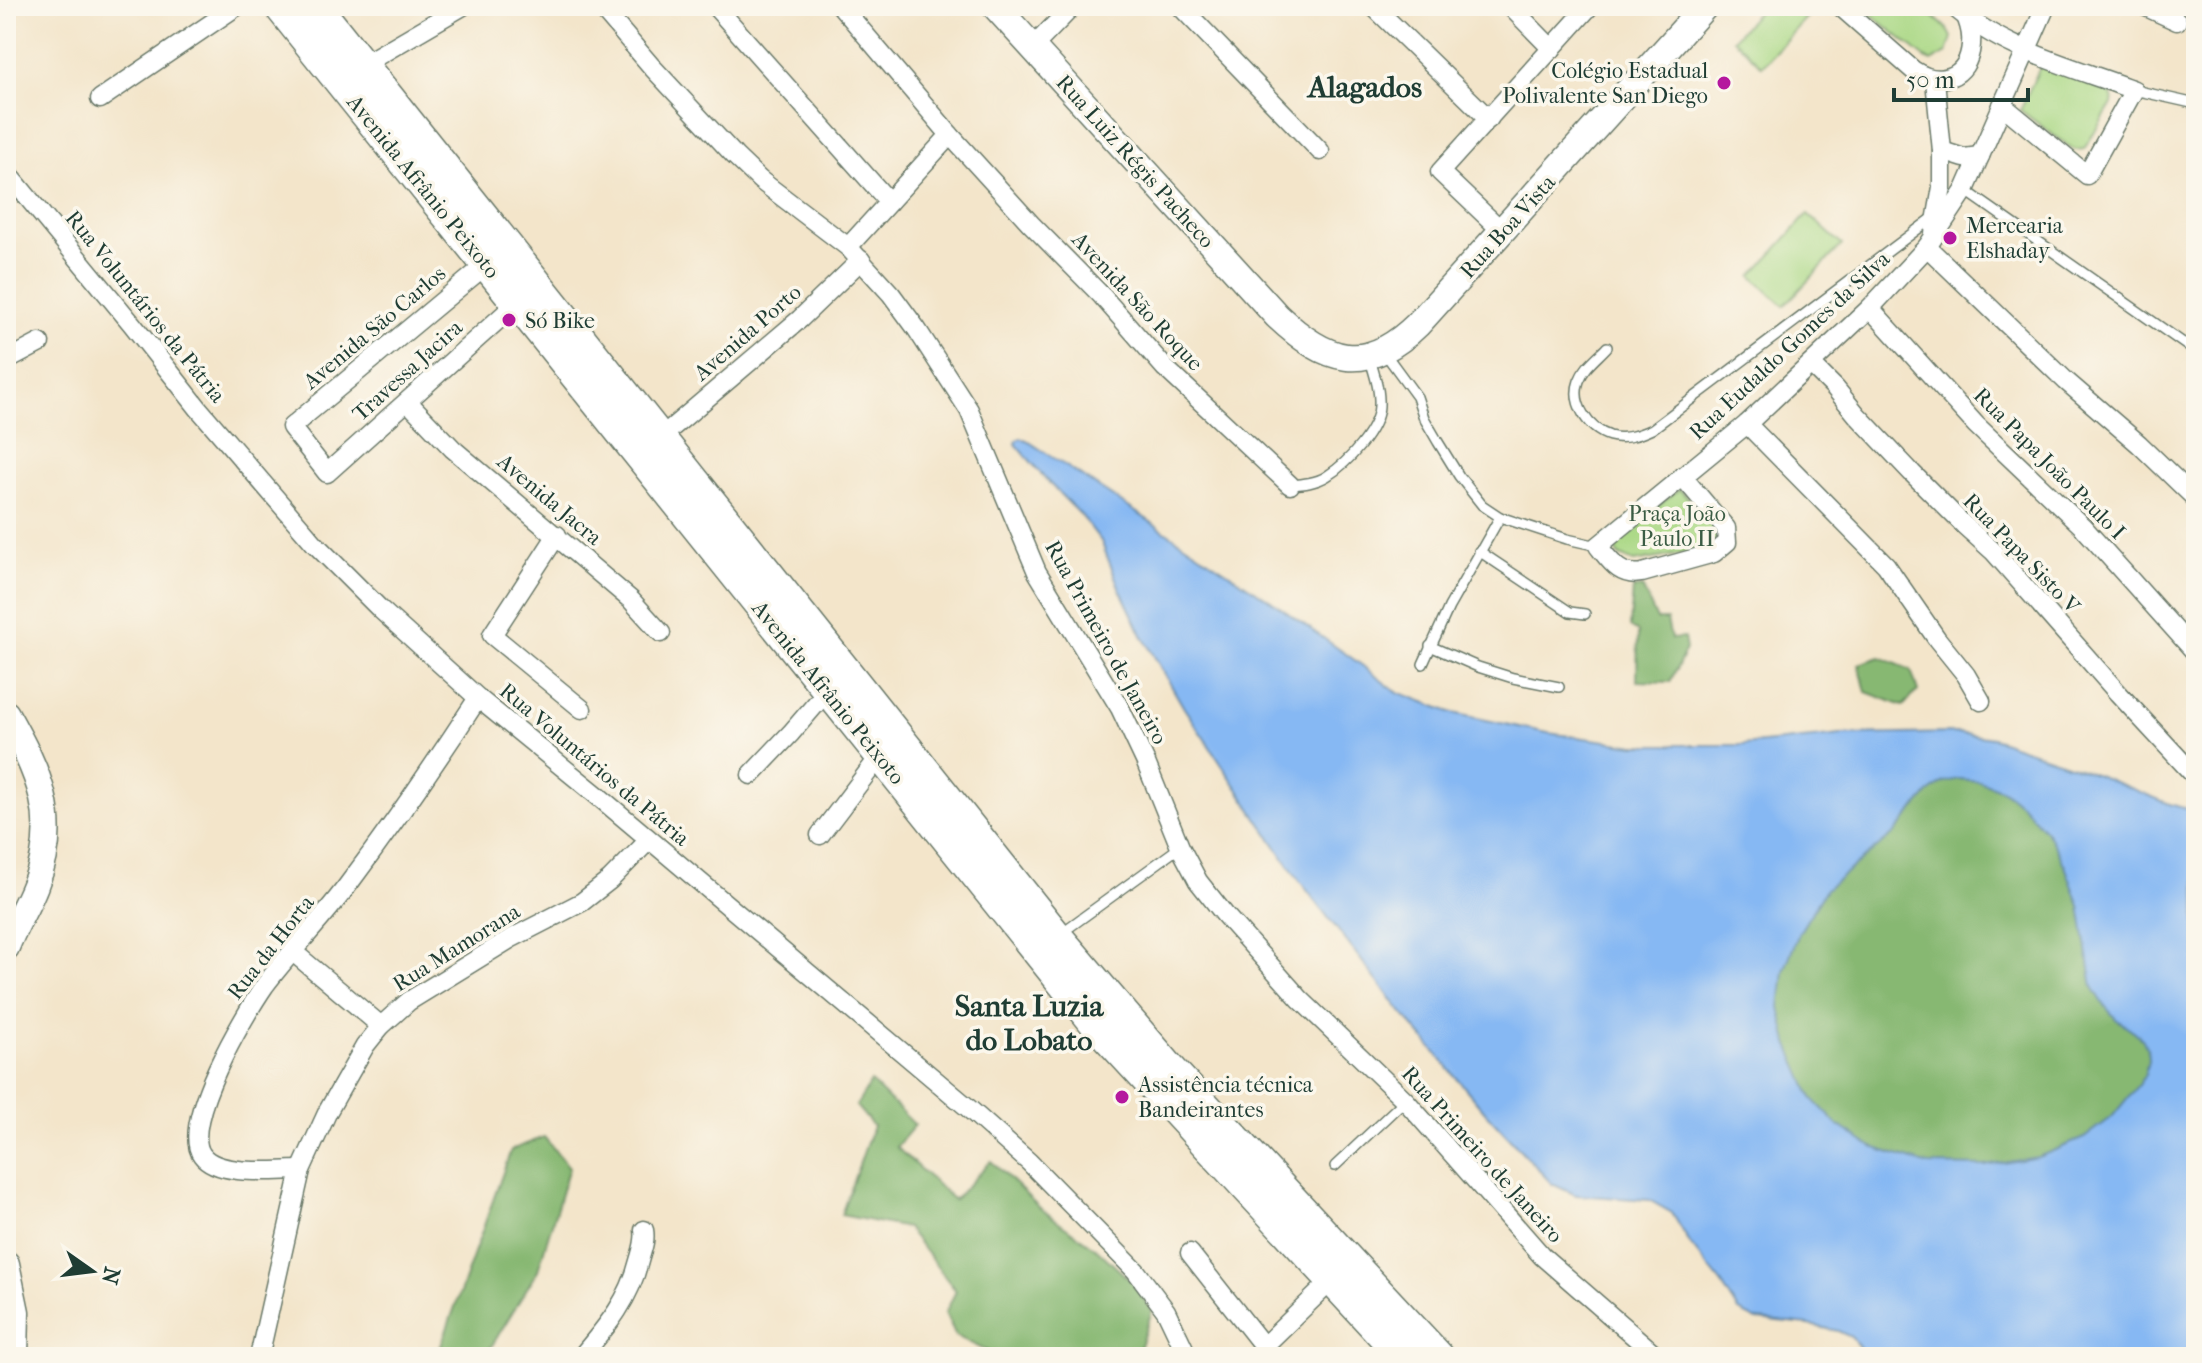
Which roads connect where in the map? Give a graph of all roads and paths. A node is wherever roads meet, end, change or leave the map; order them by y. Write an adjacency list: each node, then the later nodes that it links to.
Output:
1 (237, 6): 27 (street)
2 (279, 6): 42 (main road, Avenida Afrânio Peixoto)
3 (316, 6): 24 (main road, Avenida Afrânio Peixoto)
4 (463, 6): 24 (street)
5 (600, 6): 41 (street, Rua Primeiro de Janeiro)
6 (715, 6): 37 (street)
7 (841, 6): 31 (street, Avenida São Roque)
8 (995, 6): 21 (main road, Rua Luiz Régis Pacheco)
9 (1073, 6): 21 (street)
10 (1180, 6): 32 (street)
11 (1373, 6): 30 (street)
12 (1510, 6): 22 (street)
13 (1590, 6): 22 (street)
14 (1705, 6): 39 (main road, Rua Boa Vista)
15 (1840, 6): 25 (street)
16 (1953, 6): 19 (street)
17 (2046, 6): 23 (street, Rua Eudaldo Gomes da Silva)
18 (2144, 6): 20 (street)
19 (1967, 19): 23 (street); 25 (street)
20 (2177, 21)
21 (1033, 47): 48 (main road, Rua Luiz Régis Pacheco)
22 (1552, 49): 30 (street)
23 (2028, 50): 26 (street); 29 (street, Rua Eudaldo Gomes da Silva)
24 (362, 65): 53 (main road, Avenida Afrânio Peixoto)
25 (1935, 80): 33 (street)
26 (2134, 90): 28 (lane); 29 (street)
27 (100, 99)
28 (2196, 104)
29 (2002, 105): 34 (street, Rua Eudaldo Gomes da Silva)
30 (1489, 119): 39 (street)
31 (950, 135): 37 (street); 56 (street, Avenida São Roque)
32 (1320, 151)
33 (1942, 151): 34 (street); 38 (street)
34 (1980, 156): 36 (street, Rua Eudaldo Gomes da Silva)
35 (6, 171): 69 (street, Rua Voluntários da Pátria)
36 (1965, 190): 40 (street, Rua Eudaldo Gomes da Silva); 47 (lane)
37 (889, 202): 41 (street, Avenida Porto)
38 (1937, 215): 40 (street); 46 (lane)
39 (1502, 231): 48 (main road, Rua Boa Vista)
40 (1930, 241): 44 (street, Rua Eudaldo Gomes da Silva); 57 (street)
41 (855, 253): 53 (street, Avenida Porto); 78 (street, Rua Primeiro de Janeiro)
42 (487, 264): 43 (main road, Avenida Afrânio Peixoto); 54 (street, Avenida São Carlos)
43 (518, 302): 51 (street, Travessa Jacira); 68 (main road, Avenida Afrânio Peixoto)
44 (1870, 308): 50 (street, Rua Eudaldo Gomes da Silva); 65 (street, Rua Papa João Paulo I)
45 (40, 343): 49 (street)
46 (1607, 347)
47 (2196, 352)
48 (1376, 354): 56 (lane, Avenida São Roque); 58 (lane)
49 (6, 361)
50 (1811, 364): 52 (street, Rua Eudaldo Gomes da Silva); 75 (street, Rua Papa Sisto V)
51 (408, 402): 54 (street, Travessa Jacira); 59 (street, Avenida Jacra)
52 (1747, 424): 55 (street, Rua Eudaldo Gomes da Silva); 70 (street)
53 (661, 437): 79 (main road, Avenida Afrânio Peixoto)
54 (327, 473)
55 (1682, 476): 60 (street, Rua Eudaldo Gomes da Silva); 60 (street)
56 (1290, 485)
57 (2196, 499)
58 (1500, 517): 60 (lane); 61 (lane)
59 (557, 535): 63 (street, Avenida Jacra); 71 (street)
60 (1598, 546)
61 (1479, 551): 62 (lane); 64 (lane)
62 (1585, 614)
63 (661, 633)
64 (1430, 646): 66 (lane); 67 (lane)
65 (2196, 653)
66 (1423, 664)
67 (1559, 687)
68 (827, 691): 73 (main road, Avenida Afrânio Peixoto); 74 (street)
69 (478, 698): 77 (street, Rua Voluntários da Pátria); 81 (street, Rua da Horta)
70 (1981, 701)
71 (582, 709)
72 (6, 714): 80 (main road)
73 (880, 756): 76 (street); 89 (main road, Avenida Afrânio Peixoto)
74 (751, 775)
75 (2196, 777)
76 (820, 835)
77 (649, 840): 82 (street, Rua Mamorana); 94 (street, Rua Voluntários da Pátria)
78 (1180, 847): 79 (lane); 83 (street, Rua Primeiro de Janeiro)
79 (1057, 936): 96 (main road, Avenida Afrânio Peixoto)
80 (6, 947)
81 (292, 951): 82 (street); 85 (street, Rua da Horta)
82 (381, 1026): 85 (street, Rua Mamorana)
83 (1405, 1100): 84 (lane); 97 (street, Rua Primeiro de Janeiro)
84 (1335, 1166)
85 (301, 1170): 92 (street, Rua Mamorana)
86 (644, 1230): 93 (street)
87 (1190, 1253): 90 (street)
88 (6, 1264): 91 (main road)
89 (1331, 1281): 90 (street); 95 (main road, Avenida Afrânio Peixoto)
90 (1268, 1352)
91 (15, 1357)
92 (259, 1357)
93 (581, 1357)
94 (1188, 1357)
95 (1403, 1357)
96 (1439, 1357)
97 (1658, 1357)

